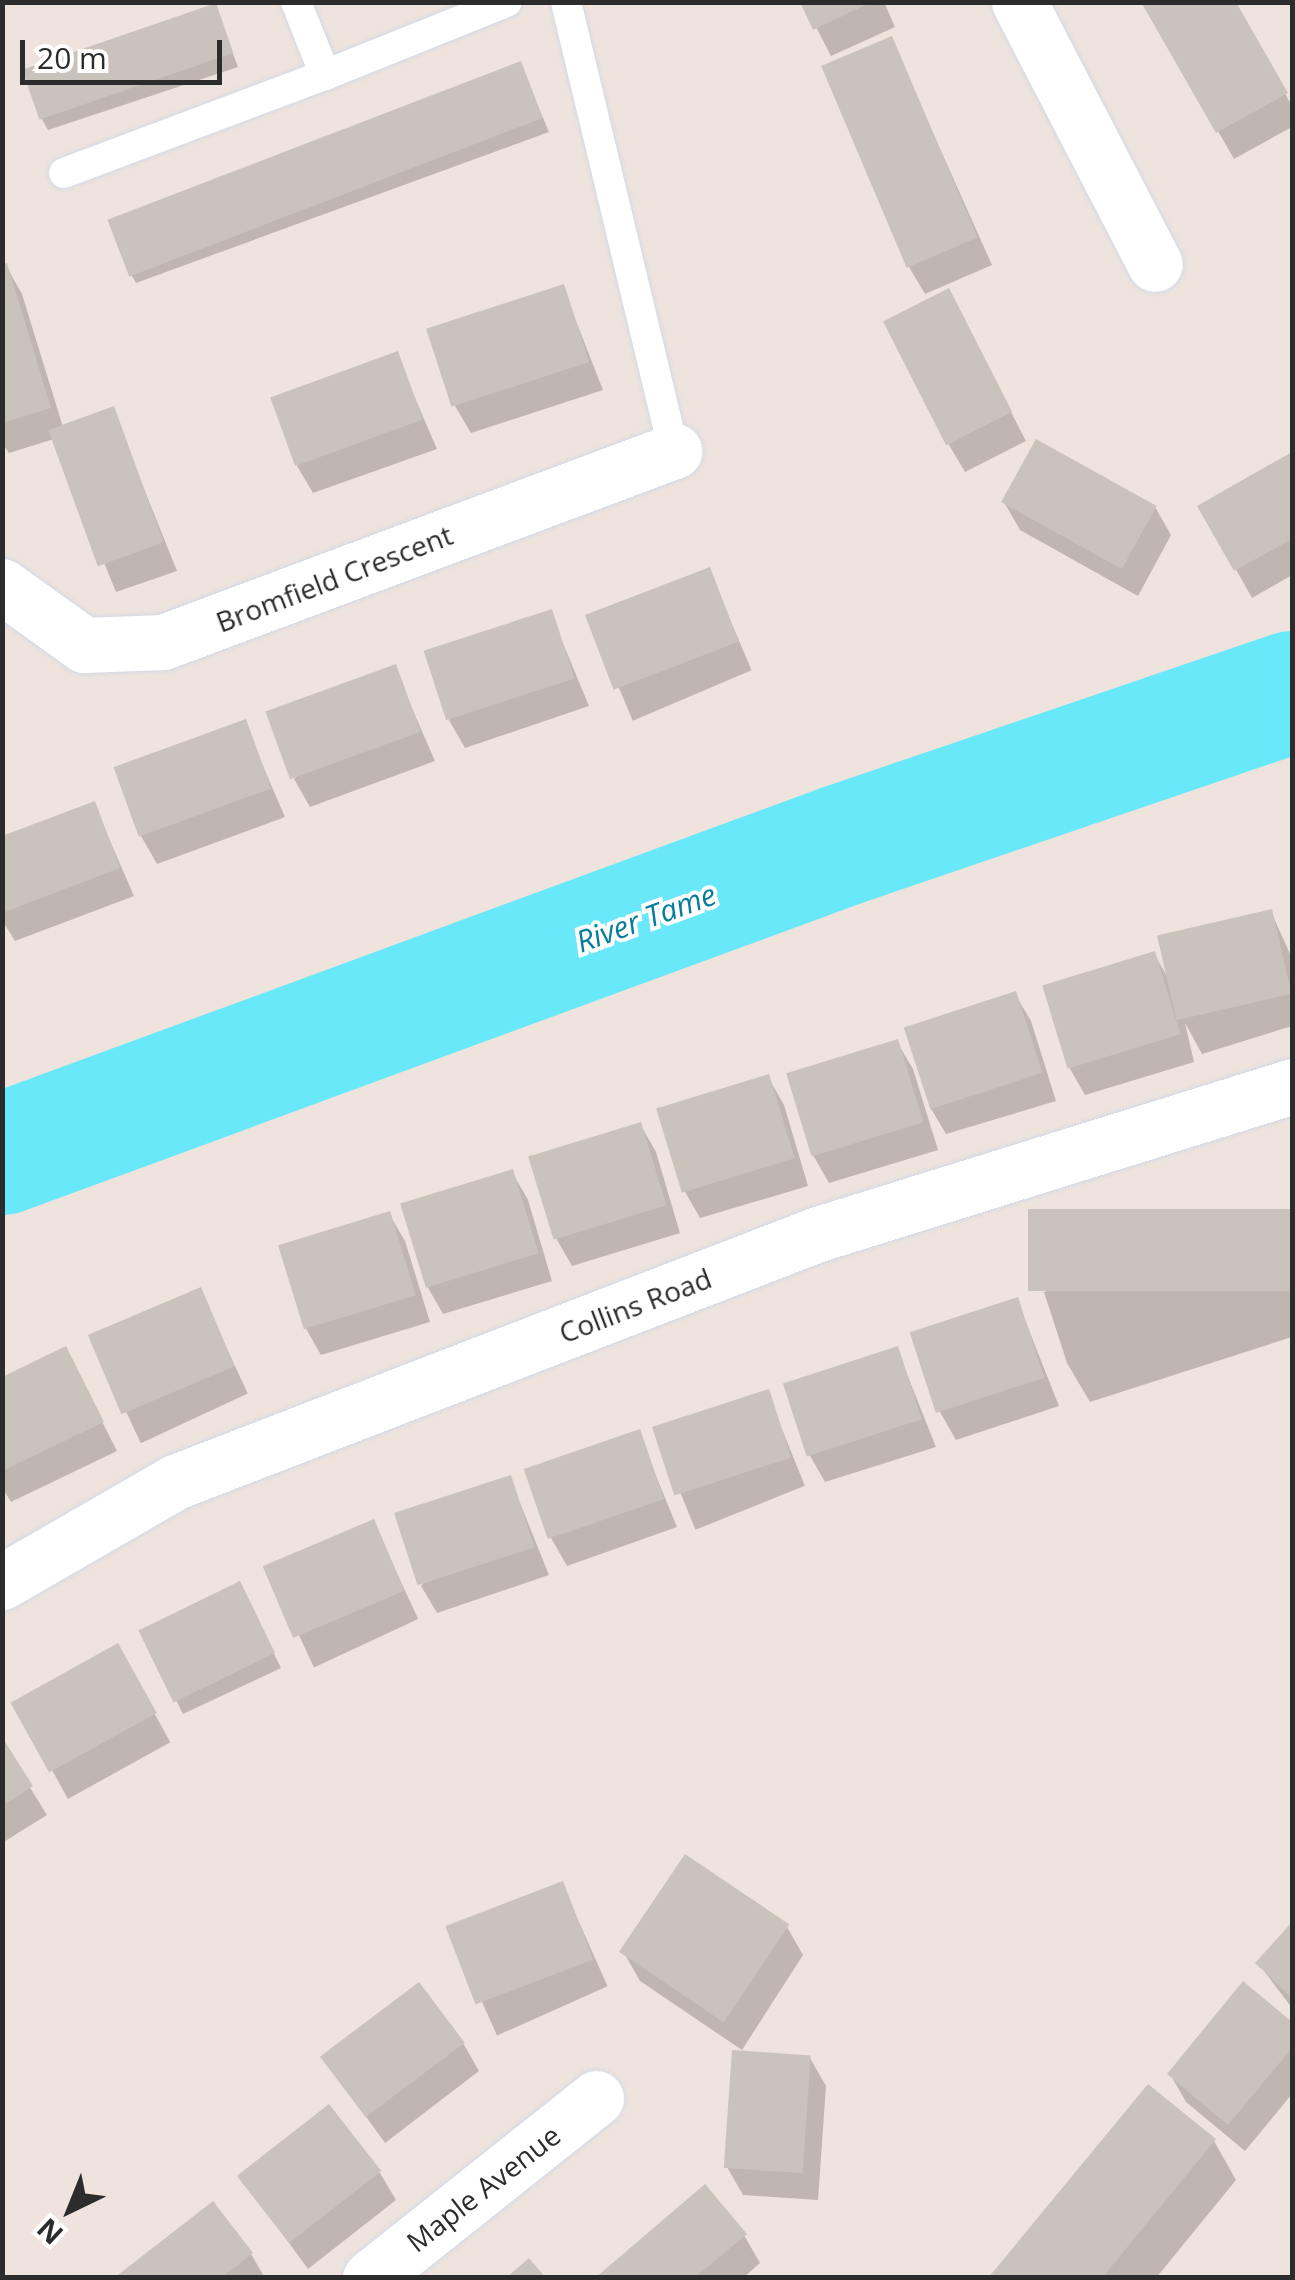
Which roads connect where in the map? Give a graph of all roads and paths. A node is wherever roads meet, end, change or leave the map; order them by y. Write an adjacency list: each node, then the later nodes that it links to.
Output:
1 (296, 2): 5 (lane)
2 (507, 2): 5 (lane)
3 (566, 2): 8 (lane)
4 (1018, 2): 7 (street)
5 (324, 75): 6 (lane)
6 (64, 174)
7 (1155, 264)
8 (674, 451): 9 (street, Bromfield Crescent)
9 (2, 586)
10 (1292, 1086): 11 (street, Collins Road)
11 (2, 1582)
12 (596, 2098): 13 (street, Maple Avenue)
13 (370, 2278)

